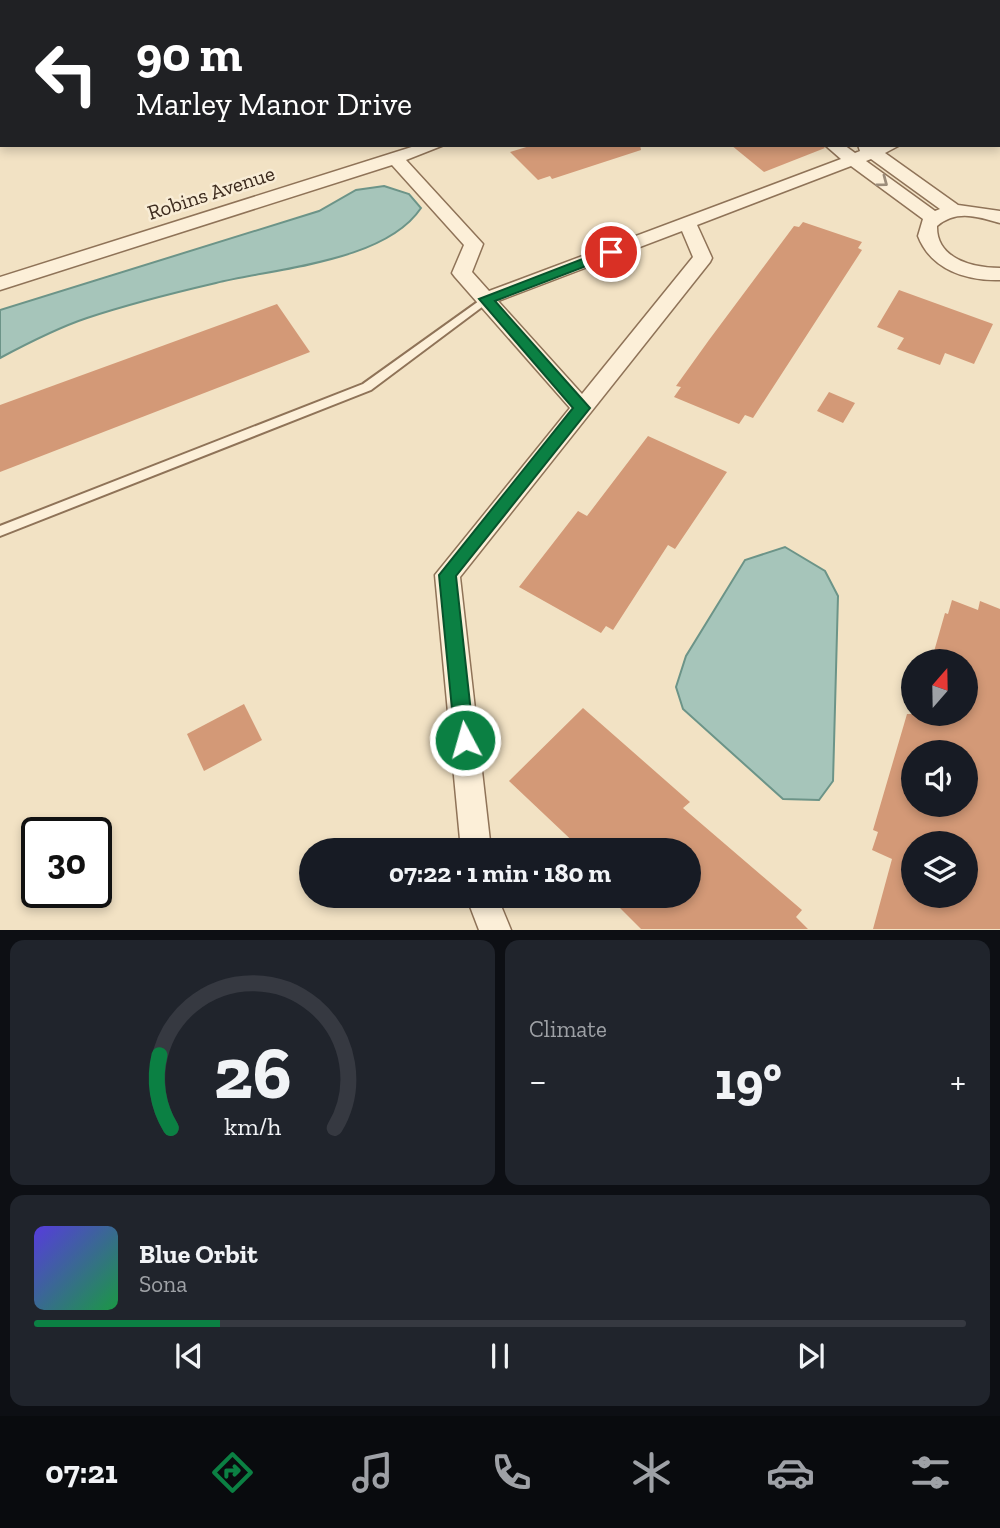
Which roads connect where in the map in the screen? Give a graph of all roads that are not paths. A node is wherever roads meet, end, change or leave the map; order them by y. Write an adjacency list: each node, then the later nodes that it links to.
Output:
1 (480, 0): 2 (street)
2 (533, 0)
3 (430, 147): 7 (street, Robins Avenue)
4 (842, 147): 6 (street)
5 (883, 147): 6 (street)
6 (862, 152): 8 (street); 10 (street, one-way to 10); 11 (street)
7 (395, 158): 13 (street, Robins Avenue); 14 (street)
8 (954, 210): 9 (street); 10 (street)
9 (1000, 217)
10 (933, 218): 12 (street)
11 (687, 223): 14 (street); 15 (street)
12 (1000, 274)
13 (0, 284)
14 (486, 299): 15 (street); 16 (lane)
15 (582, 408): 17 (street)
16 (0, 531)
17 (475, 838)
18 (486, 908): 19 (street)
19 (495, 929)

